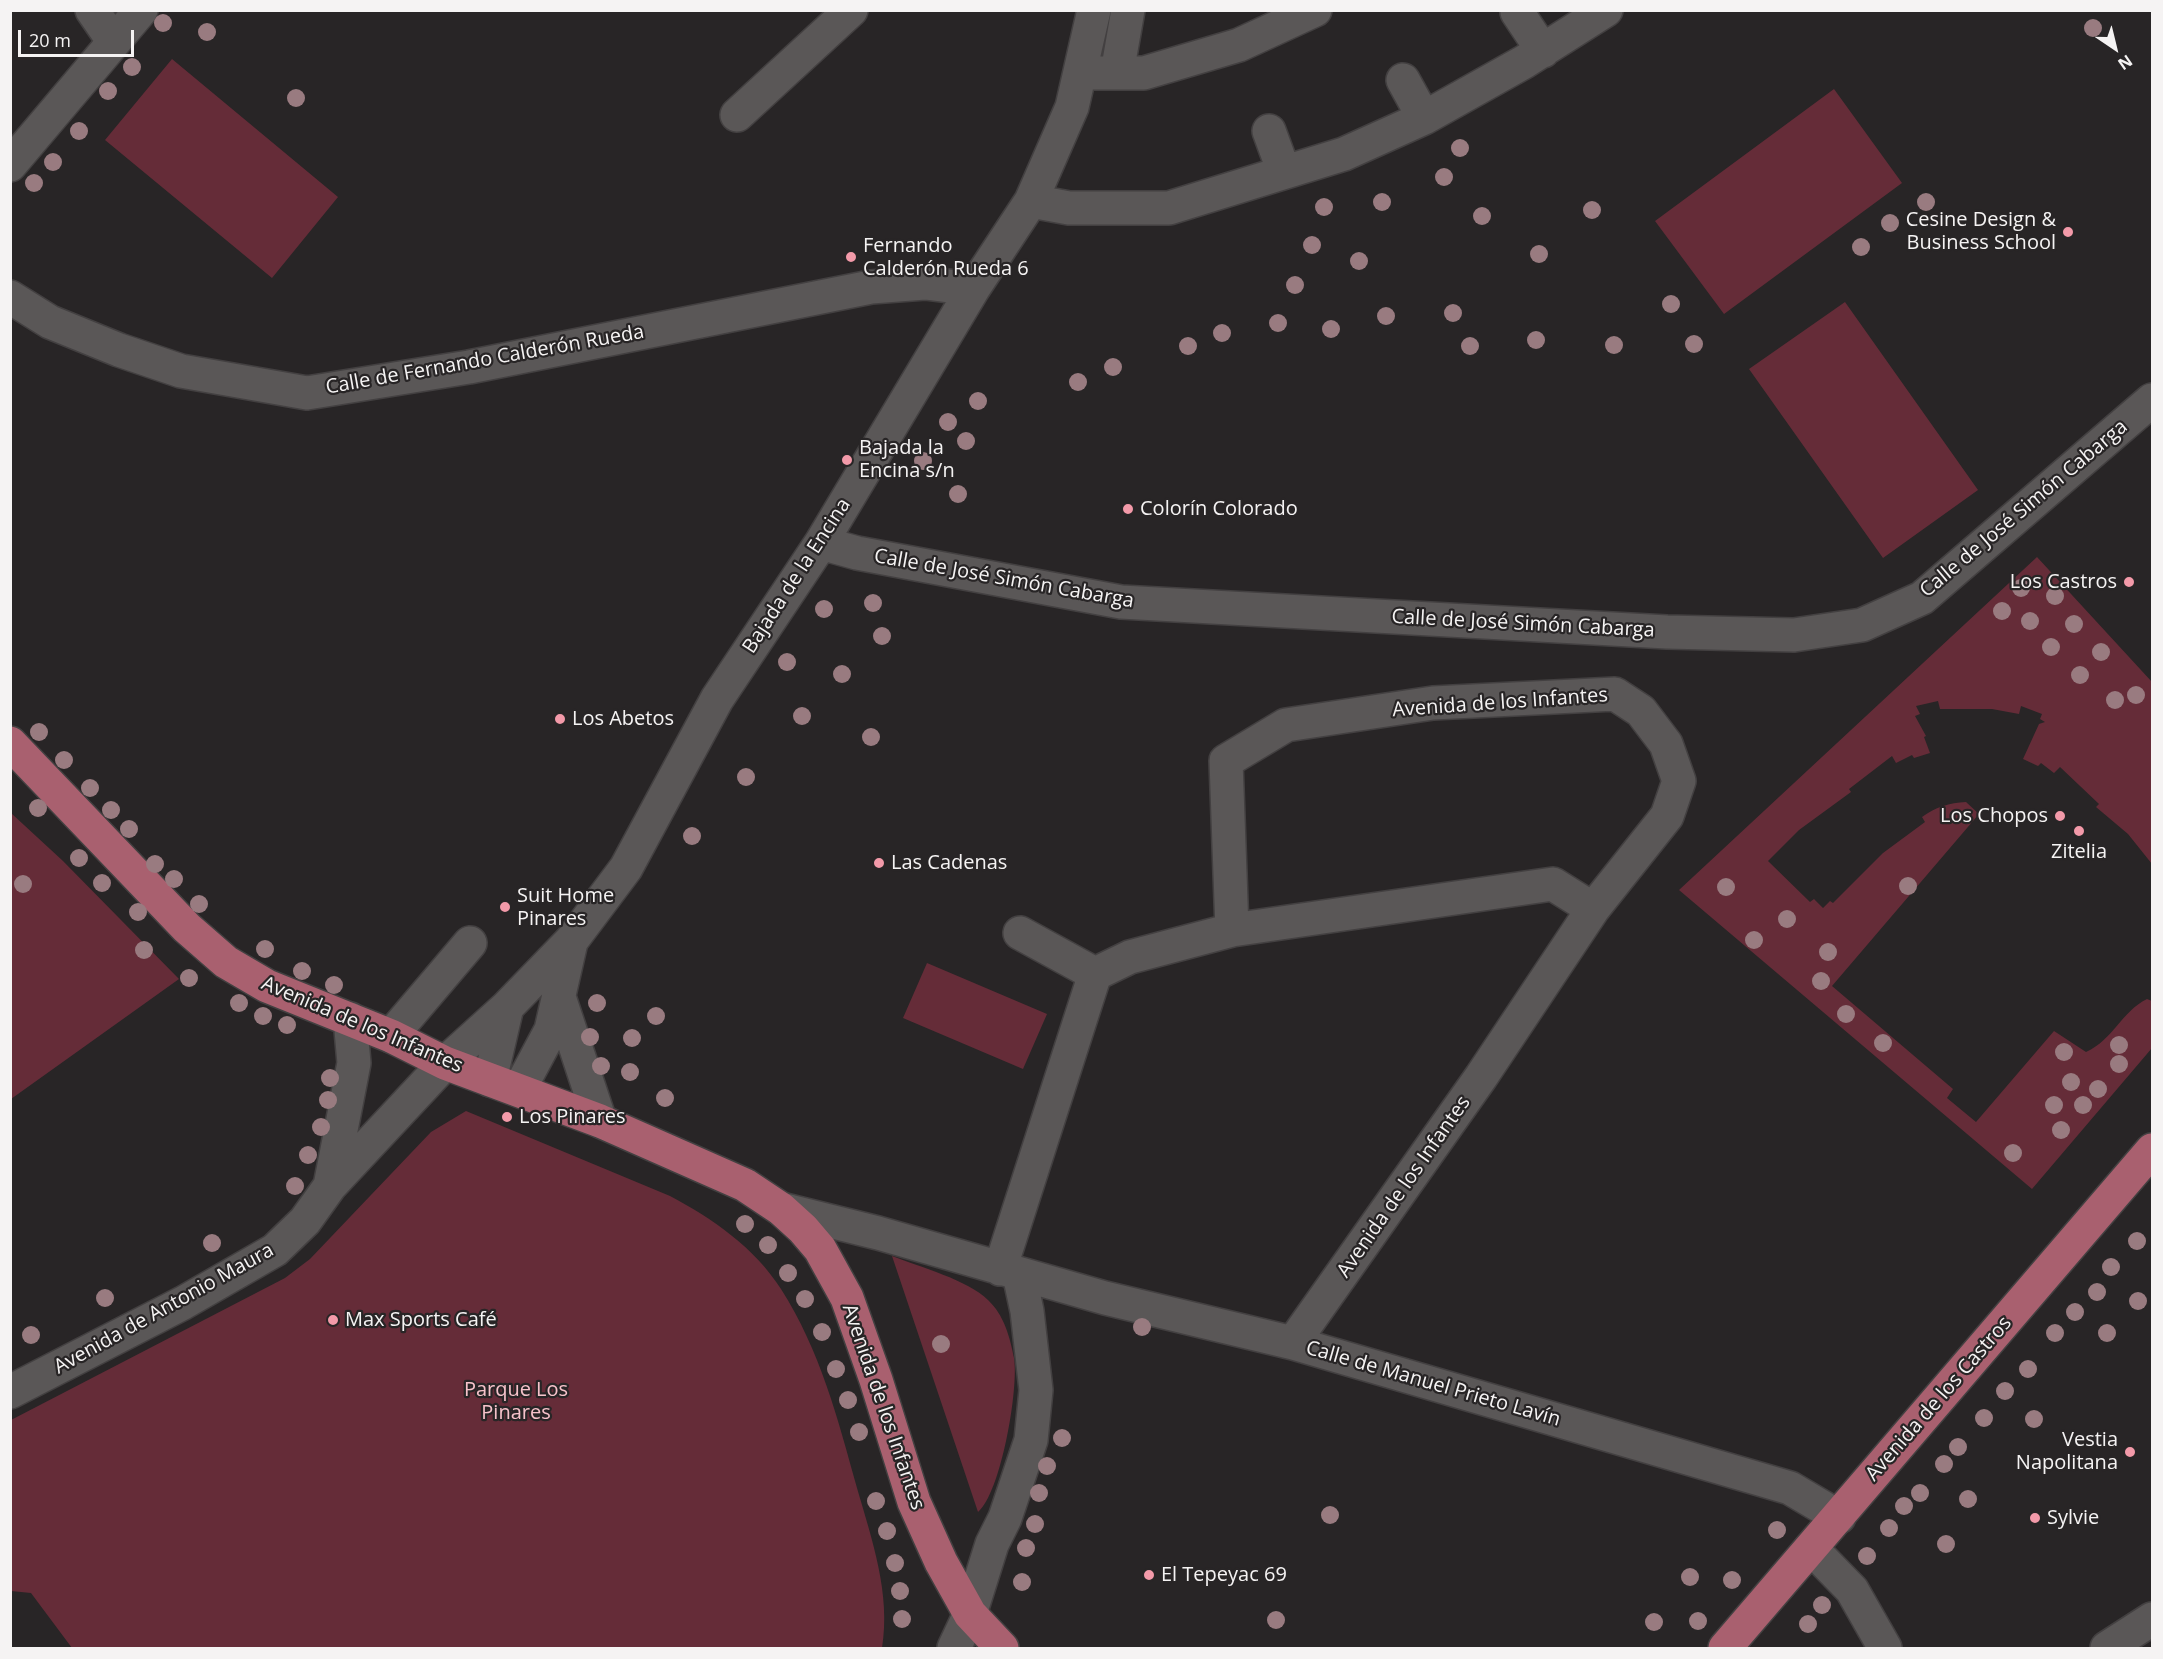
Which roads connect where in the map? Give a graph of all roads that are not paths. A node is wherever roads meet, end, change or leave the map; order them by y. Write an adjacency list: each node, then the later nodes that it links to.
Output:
1 (92, 10): 9 (street)
2 (141, 10): 9 (street)
3 (851, 10): 14 (street)
4 (1094, 10): 11 (street, Bajada de la Encina)
5 (1128, 10): 12 (street)
6 (1316, 10): 12 (street)
7 (1606, 10): 10 (street)
8 (1517, 12): 10 (street)
9 (114, 42): 17 (street)
10 (1543, 51): 15 (street)
11 (1081, 73): 12 (street); 19 (street, Bajada de la Encina)
12 (1117, 73)
13 (1403, 80): 15 (street)
14 (737, 115)
15 (1424, 118): 18 (street)
16 (1269, 130): 18 (street)
17 (10, 165)
18 (1284, 172): 19 (street)
19 (1031, 201): 20 (street, Bajada de la Encina)
20 (972, 289): 21 (street, Calle de Fernando Calderón Rueda); 23 (street, Bajada de la Encina)
21 (10, 297)
22 (2152, 400): 23 (street, Calle de José Simón Cabarga)
23 (821, 543): 28 (street, Bajada de la Encina)
24 (10, 743): 33 (main road, Avenida de los Infantes)
25 (1593, 909): 26 (street); 26 (street, Avenida de los Infantes); 42 (street, Avenida de los Infantes)
26 (1232, 930): 30 (street)
27 (1020, 933): 30 (street)
28 (572, 940): 31 (street, Bajada de la Encina); 32 (street, Bajada de la Encina)
29 (470, 943): 34 (street)
30 (1095, 974): 41 (street)
31 (558, 996): 36 (street, Bajada de la Encina); 37 (street)
32 (507, 1007): 35 (street, Bajada de la Encina); 36 (street)
33 (350, 1019): 34 (main road, Avenida de los Infantes); 39 (street, Avenida de Antonio Maura)
34 (391, 1036): 35 (main road, Avenida de los Infantes)
35 (445, 1063): 36 (main road, Avenida de los Infantes); 39 (street, Avenida de Antonio Maura)
36 (505, 1085): 37 (main road, Avenida de los Infantes)
37 (600, 1121): 40 (main road, Avenida de los Infantes)
38 (2152, 1150): 44 (main road, Avenida de los Castros)
39 (330, 1186): 43 (street, Avenida de Antonio Maura)
40 (781, 1209): 41 (street, Avenida de los Infantes); 46 (main road, Avenida de los Infantes)
41 (1010, 1271): 42 (street, Calle de Manuel Prieto Lavín); 46 (street)
42 (1293, 1343): 44 (street, Calle de Manuel Prieto Lavín)
43 (10, 1392)
44 (1839, 1517): 45 (main road, Avenida de los Castros)
45 (1811, 1548): 50 (main road, Avenida de los Castros); 51 (street)
46 (970, 1614): 48 (street); 49 (main road, Avenida de los Infantes)
47 (2152, 1619): 52 (street)
48 (954, 1648)
49 (1002, 1648)
50 (1725, 1648)
51 (1885, 1648)
52 (2107, 1648)

